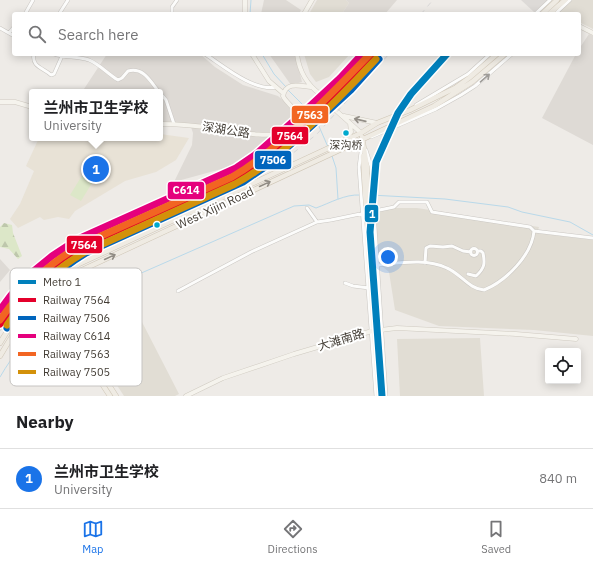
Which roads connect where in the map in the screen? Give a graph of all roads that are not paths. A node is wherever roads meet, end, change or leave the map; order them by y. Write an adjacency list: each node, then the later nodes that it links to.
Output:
1 (33, 0): 11 (street)
2 (68, 0): 12 (street)
3 (177, 0): 13 (street)
4 (245, 0): 14 (main road)
5 (312, 0): 15 (main road)
6 (550, 0): 10 (street)
7 (557, 0): 10 (main road)
8 (565, 0): 10 (main road)
9 (570, 0): 10 (street)
10 (552, 11)
11 (25, 12)
12 (60, 12)
13 (172, 12)
14 (245, 12)
15 (305, 12)
16 (581, 27): 20 (main road)
17 (0, 28): 19 (street)
18 (12, 29): 19 (street)
19 (9, 33): 21 (street)
20 (593, 33)
21 (12, 35)
22 (34, 56): 23 (street)
23 (62, 56): 24 (street)
24 (73, 56)
25 (73, 56): 35 (street)
26 (208, 56): 33 (street)
27 (253, 56): 33 (main road)
28 (298, 56): 34 (main road)
29 (488, 56): 42 (street)
30 (495, 56): 42 (main road, West Xijin Road)
31 (503, 56): 49 (main road, West Xijin Road)
32 (510, 56): 49 (street, one-way to 32)
33 (276, 87): 36 (main road)
34 (311, 88): 36 (main road); 37 (main road)
35 (157, 89)
36 (284, 92): 47 (main road, 深湖公路)
37 (320, 94)
38 (163, 96): 47 (street)
39 (0, 102): 40 (main road)
40 (29, 106)
41 (332, 107): 43 (main road)
42 (410, 110): 45 (main road, West Xijin Road)
43 (344, 116): 44 (main road); 45 (main road, one-way to 43)
44 (350, 123): 48 (main road); 50 (main road)
45 (377, 123): 48 (main road, West Xijin Road)
46 (163, 124): 47 (main road, 深湖公路)
47 (174, 124)
48 (361, 133): 49 (main road); 50 (main road, West Xijin Road)
49 (363, 139): 51 (main road); 51 (street); 61 (main road, West Xijin Road, one-way to 49)
50 (343, 141): 60 (main road, West Xijin Road)
51 (365, 167): 52 (main road); 52 (street)
52 (367, 200): 54 (main road); 54 (street)
53 (307, 208): 55 (street)
54 (368, 212): 55 (street); 56 (street); 59 (street); 64 (main road); 67 (main road)
55 (317, 222): 65 (street)
56 (534, 231): 57 (street); 58 (street)
57 (593, 238)
58 (425, 263): 59 (street); 62 (street)
59 (377, 265): 67 (street)
60 (73, 268)
61 (86, 268)
62 (468, 274)
63 (345, 283): 64 (street)
64 (370, 288): 67 (main road)
65 (178, 291)
66 (10, 328): 70 (main road, West Xijin Road)
67 (376, 330): 68 (main road, 大滩南路); 76 (main road, 大滩南路); 77 (street); 78 (main road); 79 (main road); 80 (street)
68 (576, 338)
69 (10, 341): 71 (main road, West Xijin Road)
70 (0, 343)
71 (0, 356)
72 (104, 386): 74 (main road)
73 (109, 386): 75 (main road)
74 (110, 396)
75 (116, 396)
76 (186, 396)
77 (376, 396)
78 (379, 396)
79 (383, 396)
80 (386, 396)

